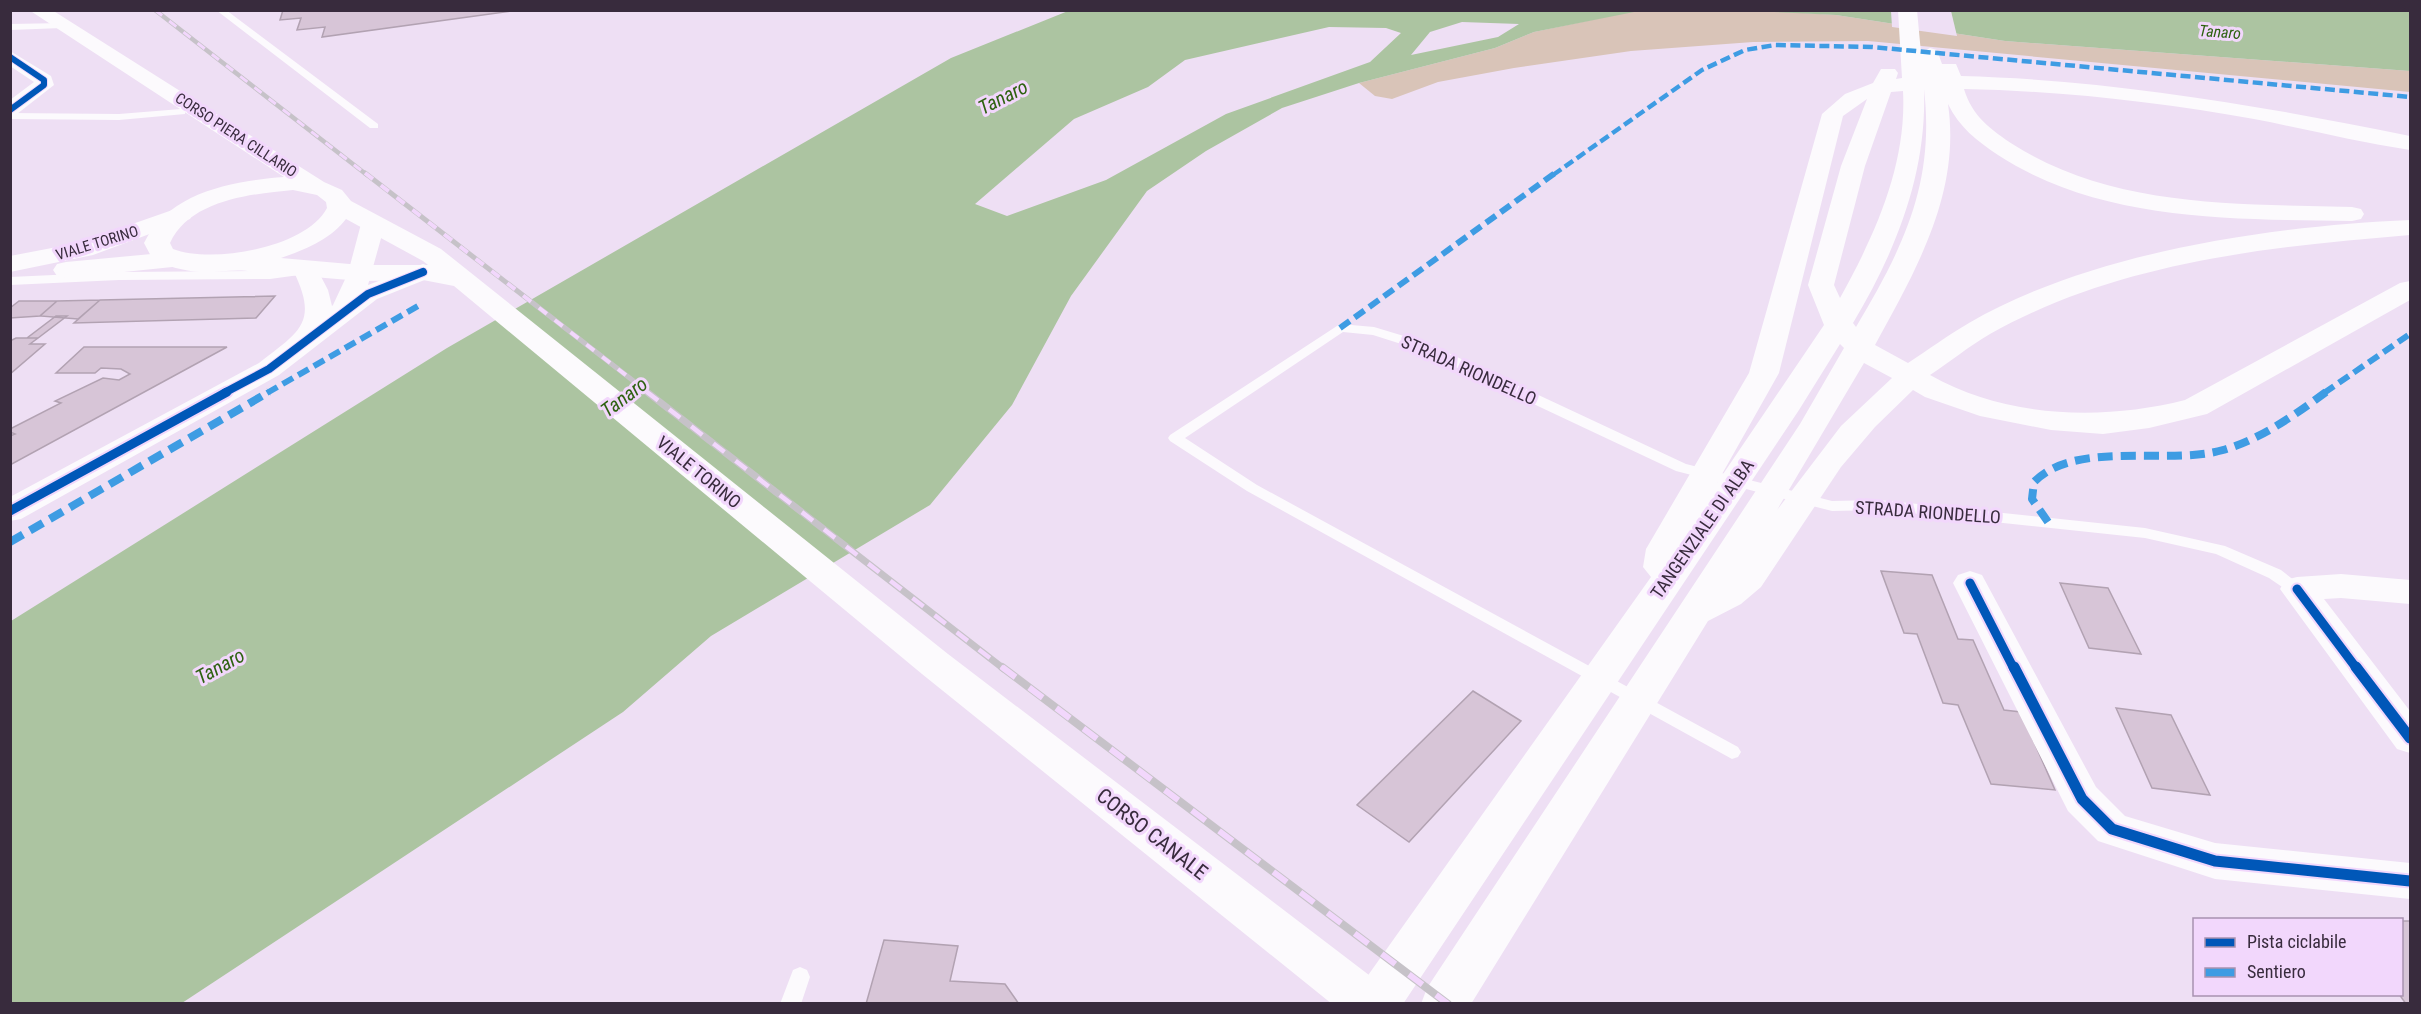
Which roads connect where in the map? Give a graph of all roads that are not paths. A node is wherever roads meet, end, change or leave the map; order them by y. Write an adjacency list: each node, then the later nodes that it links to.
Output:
1 (38, 10): 4 (main road, CORSO PIERA CILLARIO)
2 (220, 10): 12 (lane)
3 (1913, 13): 6 (main road, TANGENZIALE DI ALBA); 30 (main road); 37 (main road, TANGENZIALE DI ALBA)
4 (62, 25): 5 (lane); 8 (main road, CORSO PIERA CILLARIO)
5 (10, 27)
6 (1928, 38): 18 (main road); 38 (main road, TANGENZIALE DI ALBA)
7 (10, 57): 9 (street)
8 (157, 84): 10 (main road, CORSO PIERA CILLARIO); 14 (main road, CORSO PIERA CILLARIO)
9 (10, 110)
10 (181, 112): 11 (lane); 15 (main road, CORSO PIERA CILLARIO)
11 (10, 116)
12 (374, 126)
13 (2410, 143): 37 (main road)
14 (316, 186): 15 (main road); 16 (main road, CORSO PIERA CILLARIO)
15 (207, 201): 17 (main road)
16 (339, 205): 19 (main road, VIALE TORINO); 22 (main road)
17 (181, 214): 21 (main road); 23 (main road, VIALE TORINO)
18 (2410, 216)
19 (373, 224): 26 (street); 29 (main road, VIALE TORINO)
20 (2410, 227): 38 (main road)
21 (172, 260): 22 (main road, VIALE TORINO); 27 (main road, VIALE TORINO)
22 (237, 262): 24 (main road, VIALE TORINO)
23 (10, 264)
24 (306, 270): 26 (main road, VIALE TORINO); 28 (lane); 32 (street)
25 (423, 272): 26 (main road, VIALE TORINO); 29 (main road, VIALE TORINO); 31 (street)
26 (361, 273): 31 (street)
27 (10, 275)
28 (10, 281)
29 (473, 287): 39 (main road, VIALE TORINO)
30 (2410, 289)
31 (345, 309): 32 (street)
32 (298, 349): 33 (street)
33 (10, 511)
34 (1970, 583): 42 (street)
35 (2297, 589): 36 (street); 40 (street, STRADA RIONDELLO); 41 (lane, STRADA RIONDELLO)
36 (2410, 592)
37 (1656, 596): 44 (main road, TANGENZIALE DI ALBA)
38 (1695, 615): 46 (main road, TANGENZIALE DI ALBA)
39 (935, 664): 44 (main road, CORSO CANALE)
40 (2410, 738)
41 (1732, 752)
42 (2410, 881)
43 (800, 977): 45 (lane)
44 (1358, 1000)
45 (790, 1004)
46 (1444, 1004)

